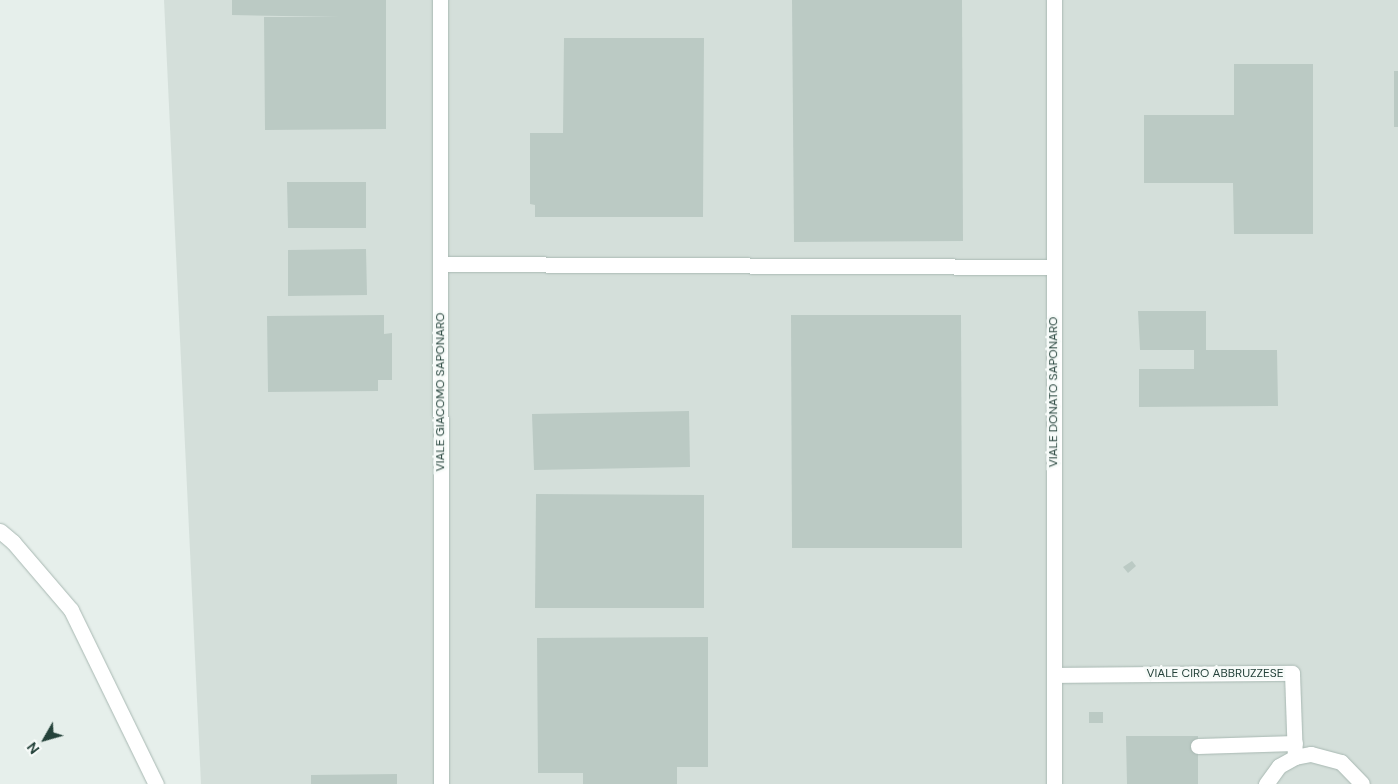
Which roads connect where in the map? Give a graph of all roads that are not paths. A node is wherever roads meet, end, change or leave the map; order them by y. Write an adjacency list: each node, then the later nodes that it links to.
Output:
1 (440, 0): 3 (street, VIALE GIACOMO SAPONARO)
2 (1054, 0): 4 (street, VIALE DONATO SAPONARO)
3 (441, 264): 4 (street); 10 (street, VIALE GIACOMO SAPONARO)
4 (1054, 267): 6 (street, VIALE DONATO SAPONARO)
5 (0, 531): 9 (street)
6 (1054, 675): 8 (street, VIALE CIRO ABBRUZZESE); 11 (street, VIALE DONATO SAPONARO)
7 (1198, 746): 8 (street)
8 (1295, 750): 12 (street); 13 (street)
9 (156, 784)
10 (441, 784)
11 (1054, 784)
12 (1266, 784)
13 (1362, 784)

